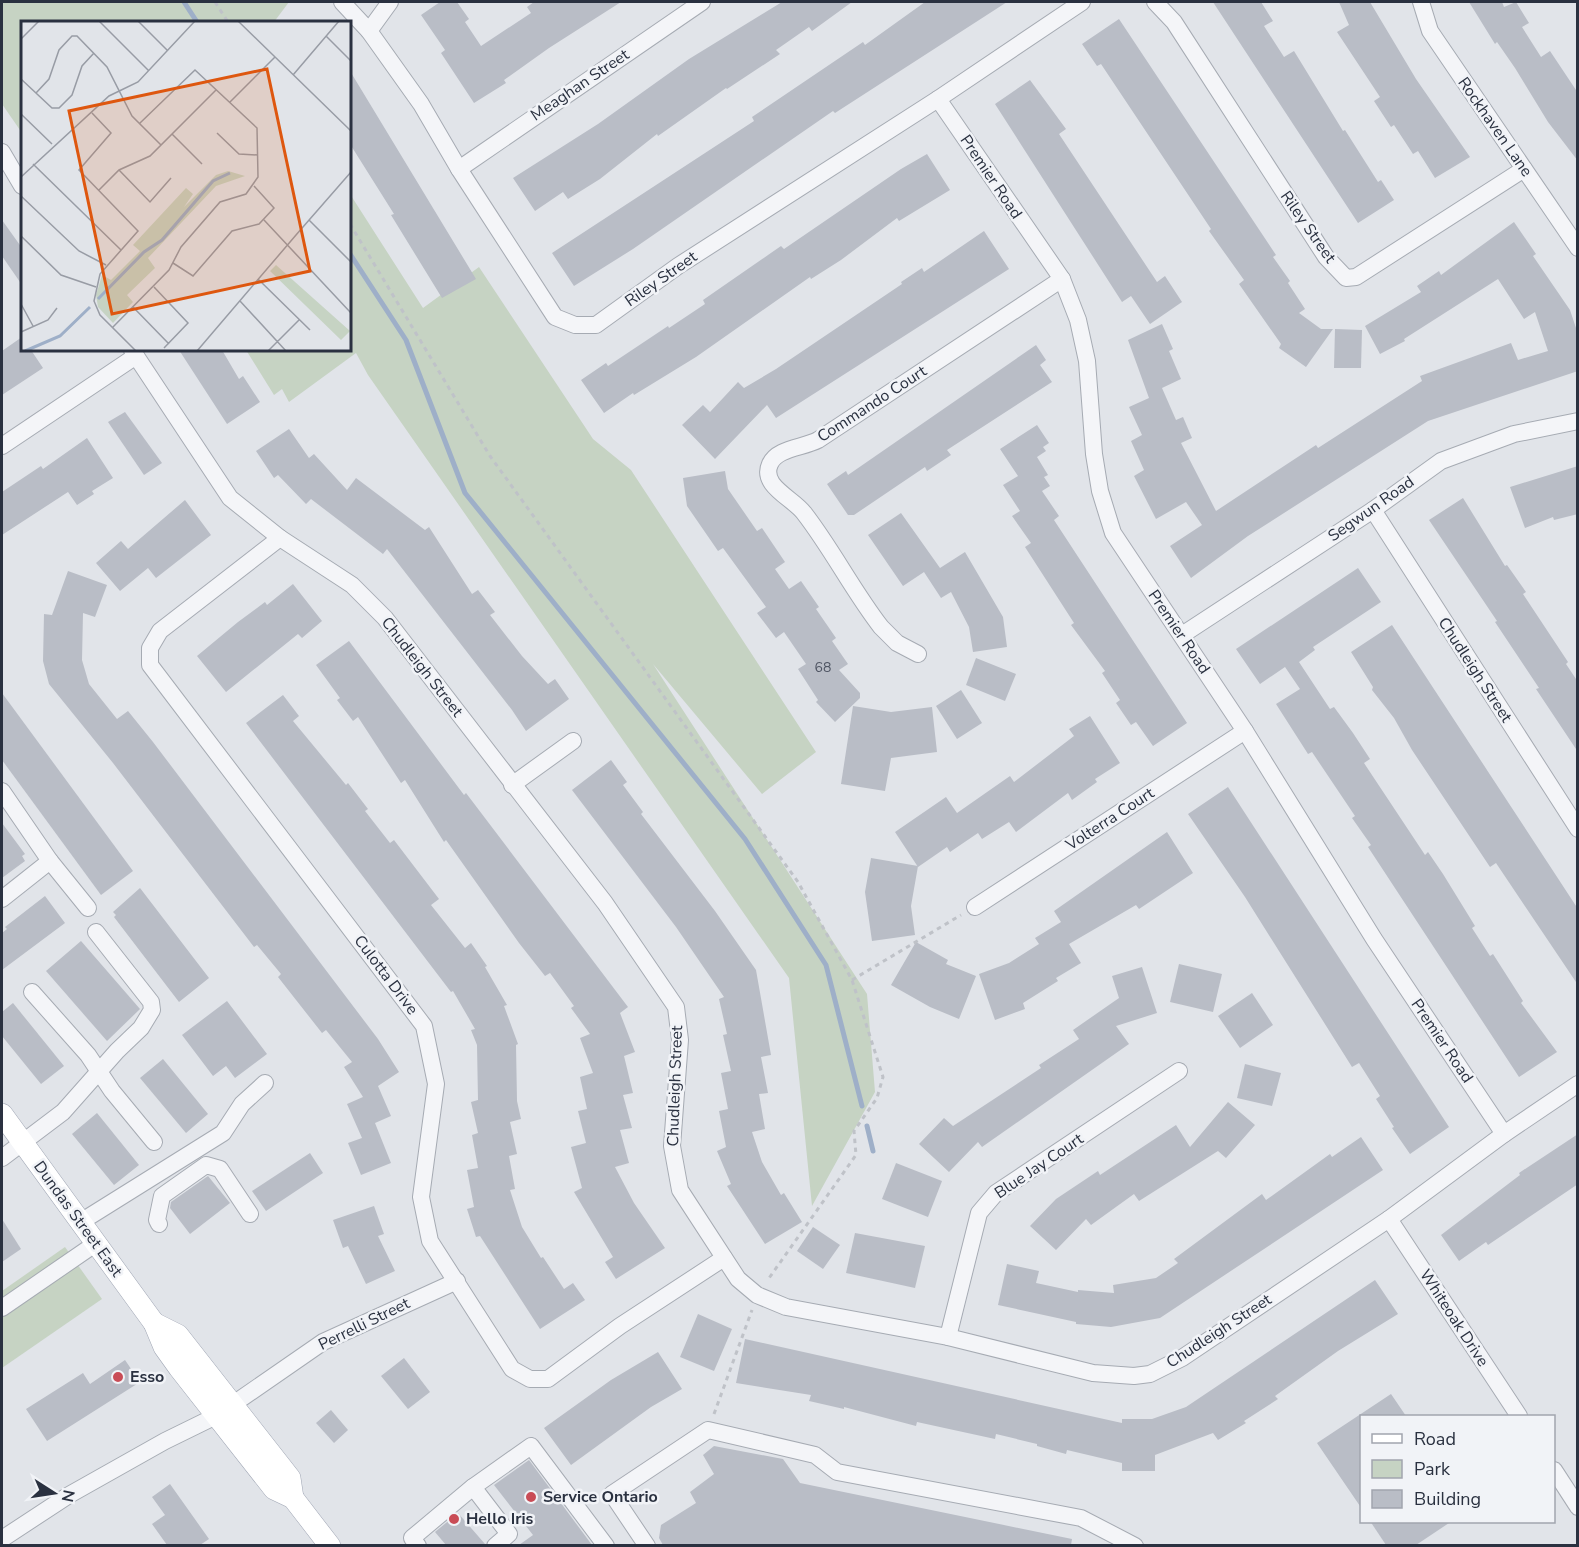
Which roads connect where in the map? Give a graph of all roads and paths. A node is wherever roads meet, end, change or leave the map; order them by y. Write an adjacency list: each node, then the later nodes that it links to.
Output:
1 (215, 2): 8 (path)
2 (342, 2): 9 (street, Riley Street)
3 (390, 2): 9 (street)
4 (702, 2): 12 (street, Meaghan Street)
5 (1082, 2): 10 (street, Riley Street)
6 (1155, 2): 13 (street, Riley Street)
7 (1421, 2): 13 (street, Rockhaven Lane)
8 (227, 21)
9 (369, 31): 12 (street, Riley Street)
10 (938, 99): 12 (street, Riley Street); 17 (street, Premier Road)
11 (2, 152): 14 (street)
12 (459, 169)
13 (1524, 169): 16 (street, Rockhaven Lane)
14 (12, 179)
15 (351, 226): 35 (path)
16 (1578, 248)
17 (1062, 279): 23 (street, Premier Road); 24 (street, Commando Court)
18 (134, 353): 20 (street); 22 (street, Chudleigh Street)
19 (1578, 421): 21 (street, Segwun Road)
20 (2, 446)
21 (1373, 510): 23 (street, Segwun Road); 29 (street, Chudleigh Street)
22 (280, 538): 27 (street, Chudleigh Street); 52 (street, Culotta Drive)
23 (1182, 635): 25 (street, Premier Road)
24 (918, 654)
25 (1245, 731): 32 (street, Volterra Court); 42 (street, Premier Road)
26 (573, 741): 27 (street)
27 (512, 785): 51 (street, Chudleigh Street)
28 (2, 791): 30 (street)
29 (1578, 829)
30 (50, 861): 31 (street); 33 (street)
31 (2, 899)
32 (975, 907): 35 (path)
33 (88, 908)
34 (96, 932): 37 (street)
35 (852, 980): 53 (path)
36 (32, 992): 37 (street)
37 (99, 1070): 43 (street); 44 (street)
38 (1179, 1071): 55 (street, Blue Jay Court)
39 (265, 1083): 48 (street)
40 (1578, 1084): 42 (street, Chudleigh Street)
41 (2, 1114): 44 (main road, Dundas Street East)
42 (1504, 1134): 47 (street, Chudleigh Street)
43 (154, 1142)
44 (24, 1143): 45 (street); 48 (main road, Dundas Street East)
45 (2, 1158)
46 (250, 1214): 49 (street)
47 (1389, 1219): 55 (street, Chudleigh Street); 57 (street, Whiteoak Drive)
48 (79, 1223): 50 (main road, Dundas Street East)
49 (159, 1224)
50 (95, 1244): 54 (street); 56 (main road, Dundas Street East)
51 (724, 1258): 52 (street, Culotta Drive); 53 (street, Chudleigh Street)
52 (457, 1281): 56 (street, Perrelli Street)
53 (757, 1295): 55 (street, Chudleigh Street); 58 (path)
54 (2, 1308)
55 (948, 1337)
56 (225, 1410): 62 (street, Perrelli Street); 63 (main road, Dundas Street East)
57 (1518, 1415)
58 (708, 1430): 67 (street); 68 (street)
59 (1555, 1472): 61 (street)
60 (473, 1487): 64 (street); 65 (street); 66 (street)
61 (1578, 1507)
62 (2, 1539)
63 (330, 1545)
64 (418, 1545)
65 (495, 1545)
66 (606, 1545)
67 (647, 1545)
68 (1135, 1545)

